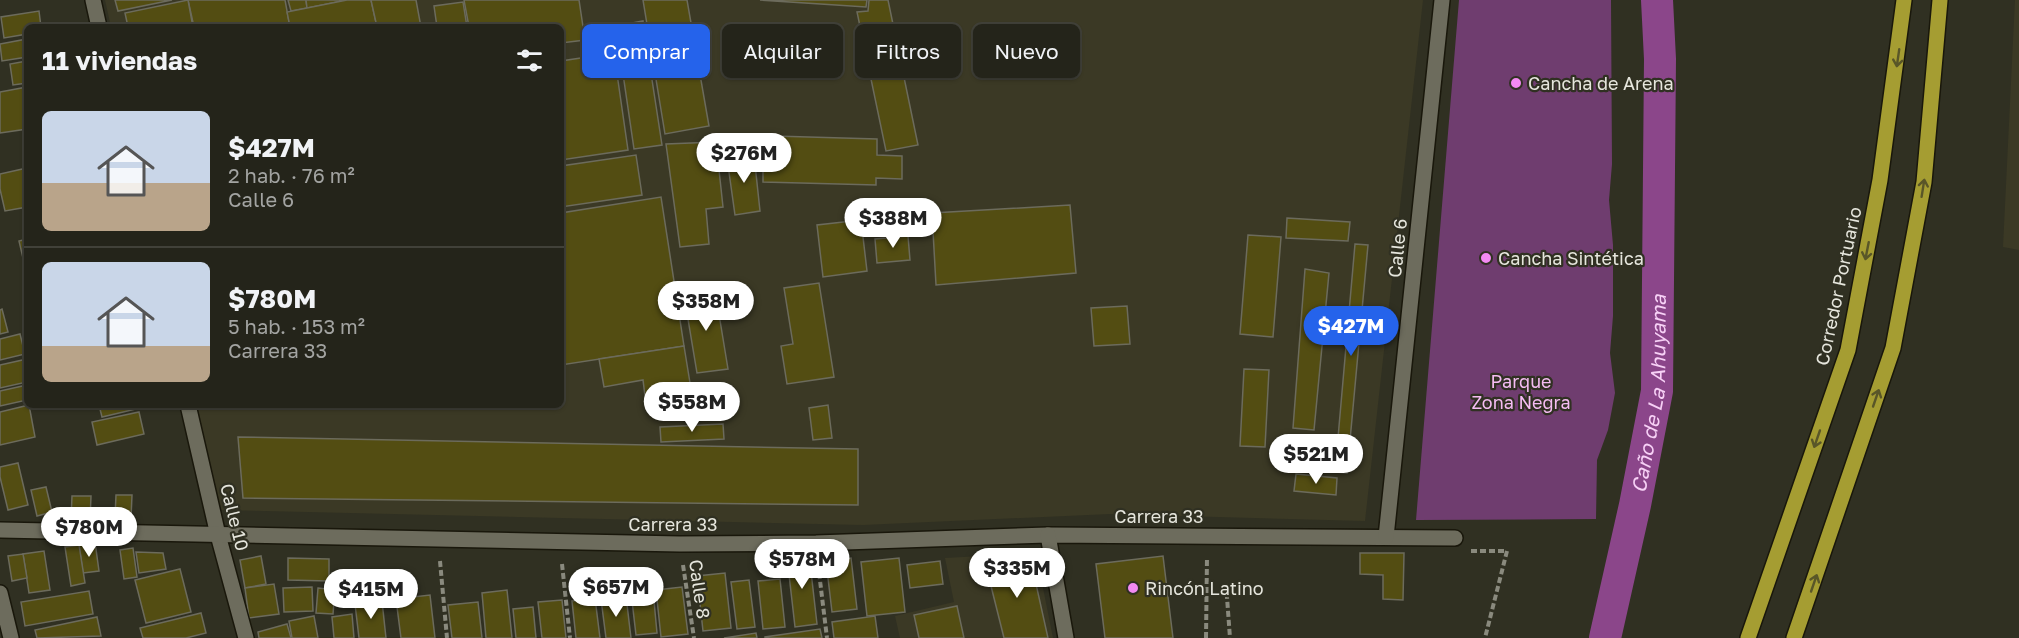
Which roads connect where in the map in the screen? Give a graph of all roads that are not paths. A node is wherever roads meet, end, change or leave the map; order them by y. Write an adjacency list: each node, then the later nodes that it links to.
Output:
1 (93, 0): 5 (street)
2 (1442, 0): 10 (street, Calle 6)
3 (1904, 0): 16 (main road, Corredor Portuario, one-way to 16)
4 (1940, 0): 17 (main road, one-way to 4)
5 (98, 24)
6 (189, 408): 8 (street, Calle 10)
7 (0, 530): 8 (street, Carrera 33)
8 (218, 535): 9 (street, Carrera 33); 14 (street, Calle 10)
9 (1048, 535): 10 (street, Carrera 33); 15 (street)
10 (1386, 537): 11 (street, Carrera 33)
11 (1455, 538)
12 (0, 593): 13 (street)
13 (11, 638)
14 (246, 638)
15 (1066, 638)
16 (1748, 638)
17 (1794, 638)

